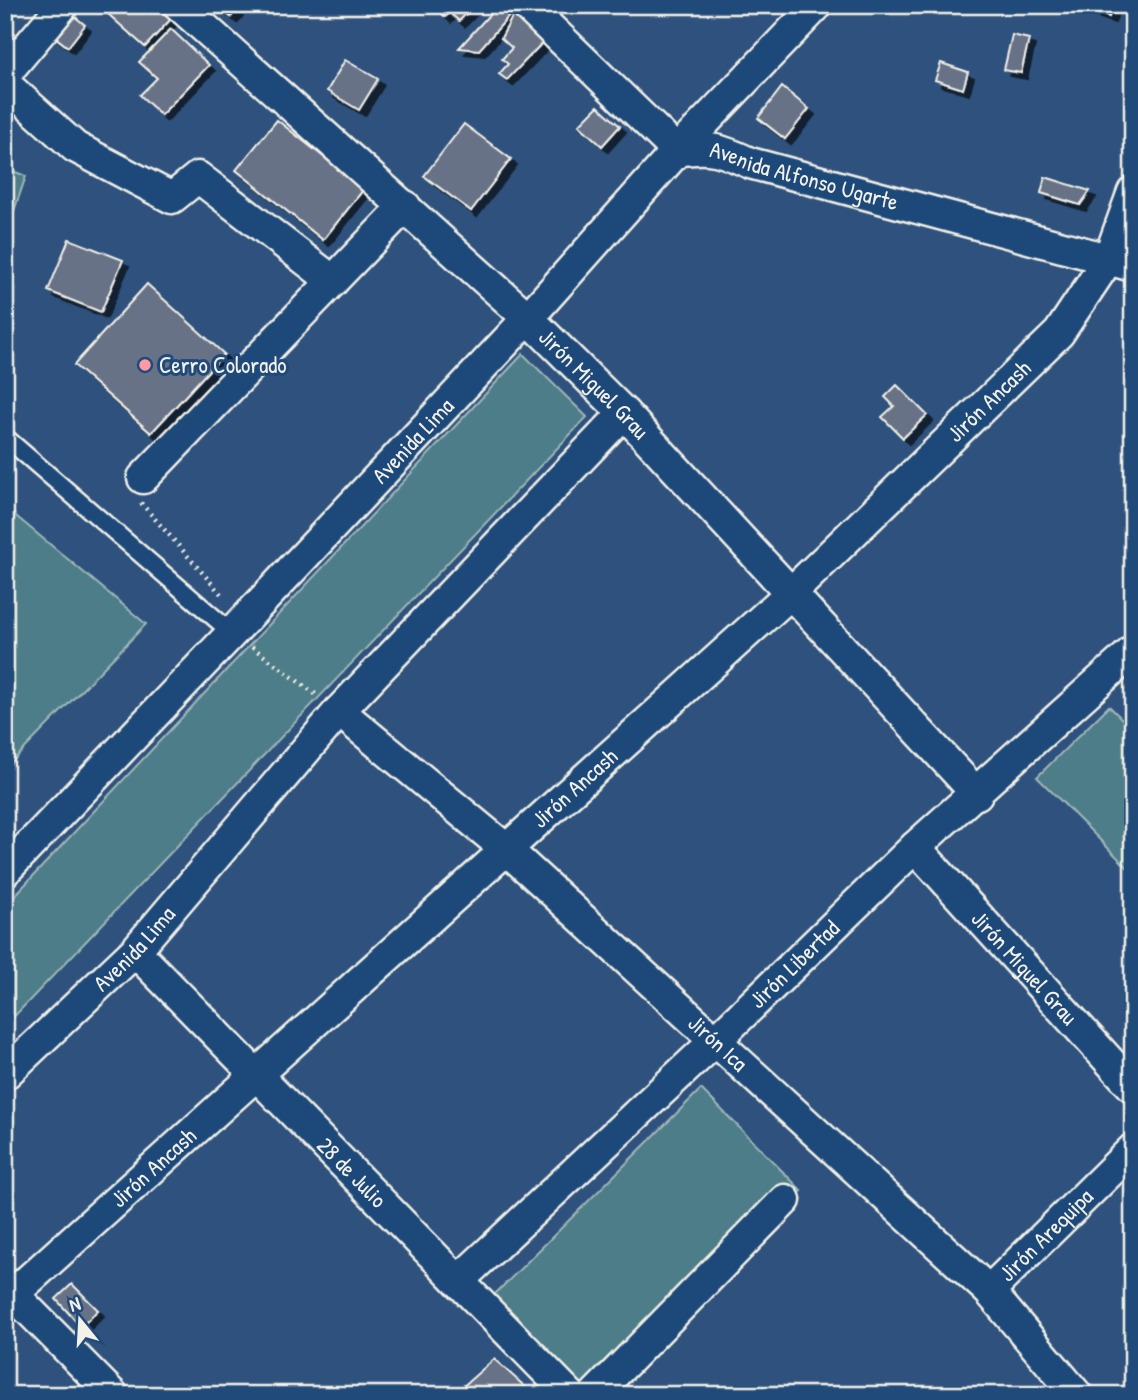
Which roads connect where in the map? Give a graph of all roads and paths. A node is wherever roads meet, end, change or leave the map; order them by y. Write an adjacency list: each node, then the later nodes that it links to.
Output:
1 (63, 5): 5 (street)
2 (179, 5): 9 (street, Jirón Miguel Grau)
3 (526, 5): 7 (street, Avenida Alfonso Ugarte)
4 (817, 5): 7 (street, Avenida Lima)
5 (5, 74)
6 (5, 85): 11 (street)
7 (677, 151): 10 (street, Avenida Alfonso Ugarte); 12 (street, Avenida Lima)
8 (1133, 192): 10 (street, Jirón Ancash)
9 (405, 206): 11 (street); 12 (street, Jirón Miguel Grau)
10 (1121, 262): 16 (street, Jirón Ancash)
11 (333, 281): 15 (street)
12 (528, 318): 13 (street, Jirón Miguel Grau); 17 (street, Avenida Lima)
13 (624, 413): 16 (street, Jirón Miguel Grau); 19 (street, Avenida Lima)
14 (5, 437): 17 (lane)
15 (143, 478): 17 (path)
16 (792, 592): 20 (street, Jirón Miguel Grau); 22 (street, Jirón Ancash)
17 (238, 627): 19 (path); 23 (street, Avenida Lima)
18 (1127, 666): 20 (street, Jirón Libertad)
19 (339, 711): 22 (street, Jirón Ica); 24 (street, Avenida Lima)
20 (977, 794): 21 (street, Jirón Libertad)
21 (915, 847): 25 (street, Jirón Libertad); 28 (street, Jirón Miguel Grau)
22 (506, 849): 25 (street, Jirón Ica); 27 (street, Jirón Ancash)
23 (5, 871)
24 (135, 951): 26 (street, Avenida Lima); 27 (street, 28 de Julio)
25 (714, 1042): 31 (street, Jirón Libertad); 33 (street, Jirón Ica)
26 (5, 1073)
27 (257, 1075): 31 (street, 28 de Julio); 32 (street, Jirón Ancash)
28 (1133, 1087)
29 (1133, 1149): 33 (street, Jirón Arequipa)
30 (785, 1200): 36 (street)
31 (458, 1281): 34 (street, 28 de Julio)
32 (9, 1290): 35 (street)
33 (989, 1291): 37 (street, Jirón Ica)
34 (564, 1393)
35 (113, 1395)
36 (594, 1395)
37 (1077, 1395)

